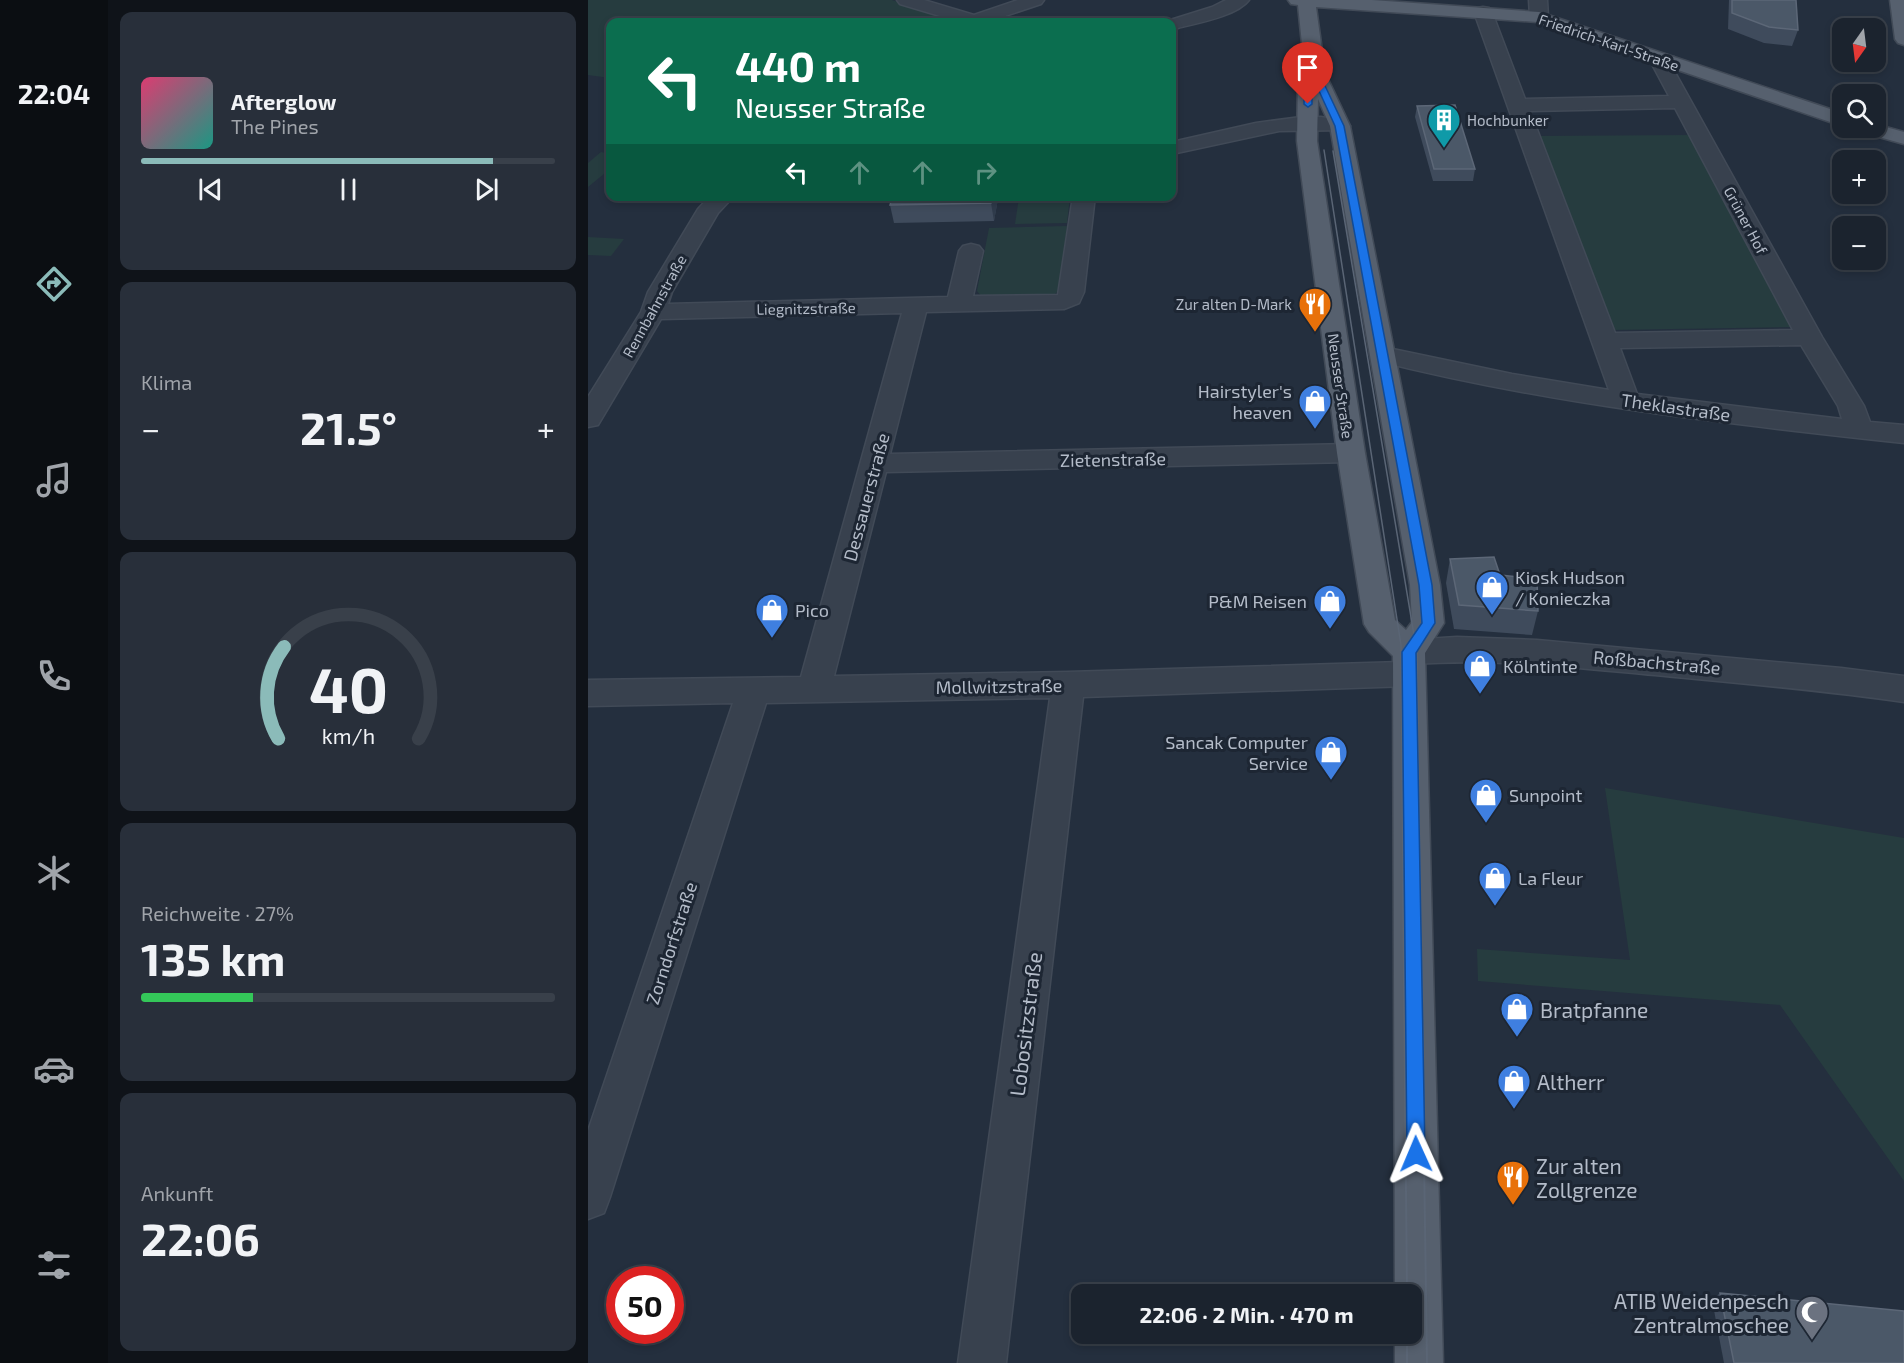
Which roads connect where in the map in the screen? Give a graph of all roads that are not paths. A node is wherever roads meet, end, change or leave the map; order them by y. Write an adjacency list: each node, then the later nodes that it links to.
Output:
1 (906, 0): 9 (street)
2 (1035, 0): 10 (street)
3 (1240, 0): 11 (street)
4 (1899, 0): 13 (main road)
5 (1303, 1): 6 (main road, Friedrich-Karl-Straße); 12 (main road, Neusser Straße)
6 (1365, 6): 8 (main road, Friedrich-Karl-Straße); 12 (main road)
7 (1538, 8): 8 (main road, Friedrich-Karl-Straße); 14 (main road, Friedrich-Karl-Straße)
8 (1483, 12): 17 (street)
9 (964, 18)
10 (983, 18)
11 (1176, 23)
12 (1310, 27): 15 (main road, Neusser Straße)
13 (1904, 39)
14 (1667, 61): 16 (street, Grüner Hof); 18 (main road, Friedrich-Karl-Straße)
15 (1315, 73): 19 (main road, Neusser Straße); 20 (main road, Neusser Straße)
16 (1683, 102): 17 (street); 30 (street, Grüner Hof)
17 (1517, 105): 31 (street)
18 (1832, 117)
19 (1308, 124): 20 (street); 23 (street); 39 (main road, Neusser Straße)
20 (1340, 126): 32 (main road, Neusser Straße)
21 (1886, 133): 22 (main road)
22 (1904, 138)
23 (1176, 147)
24 (718, 201): 29 (street, Rennbahnstraße)
25 (1083, 201): 27 (street, Liegnitzstraße)
26 (971, 251): 27 (street)
27 (959, 304): 28 (street, Liegnitzstraße)
28 (916, 305): 29 (street, Liegnitzstraße); 40 (street, Dessauerstraße)
29 (653, 312): 36 (street, Rennbahnstraße)
30 (1809, 337): 31 (street); 37 (street, Grüner Hof)
31 (1605, 341): 35 (street)
32 (1383, 355): 33 (street, Theklastraße); 34 (main road, Neusser Straße)
33 (1449, 370): 34 (street, Theklastraße); 35 (street, Theklastraße)
34 (1389, 386): 41 (main road, Neusser Straße)
35 (1626, 400): 37 (street, Theklastraße)
36 (588, 419)
37 (1859, 430): 38 (street, Theklastraße)
38 (1904, 434)
39 (1351, 453): 40 (street, Zietenstraße); 41 (main road, Neusser Straße)
40 (876, 463): 43 (street, Dessauerstraße)
41 (1409, 663): 42 (street, Mollwitzstraße); 44 (street, Roßbachstraße); 49 (main road)
42 (1068, 685): 43 (street, Mollwitzstraße); 48 (street, Lobositzstraße)
43 (814, 688): 45 (street, Mollwitzstraße)
44 (1904, 689)
45 (754, 690): 46 (street, Mollwitzstraße); 47 (street, Zorndorfstraße)
46 (588, 693)
47 (588, 1197)
48 (982, 1363)
49 (1419, 1363)

